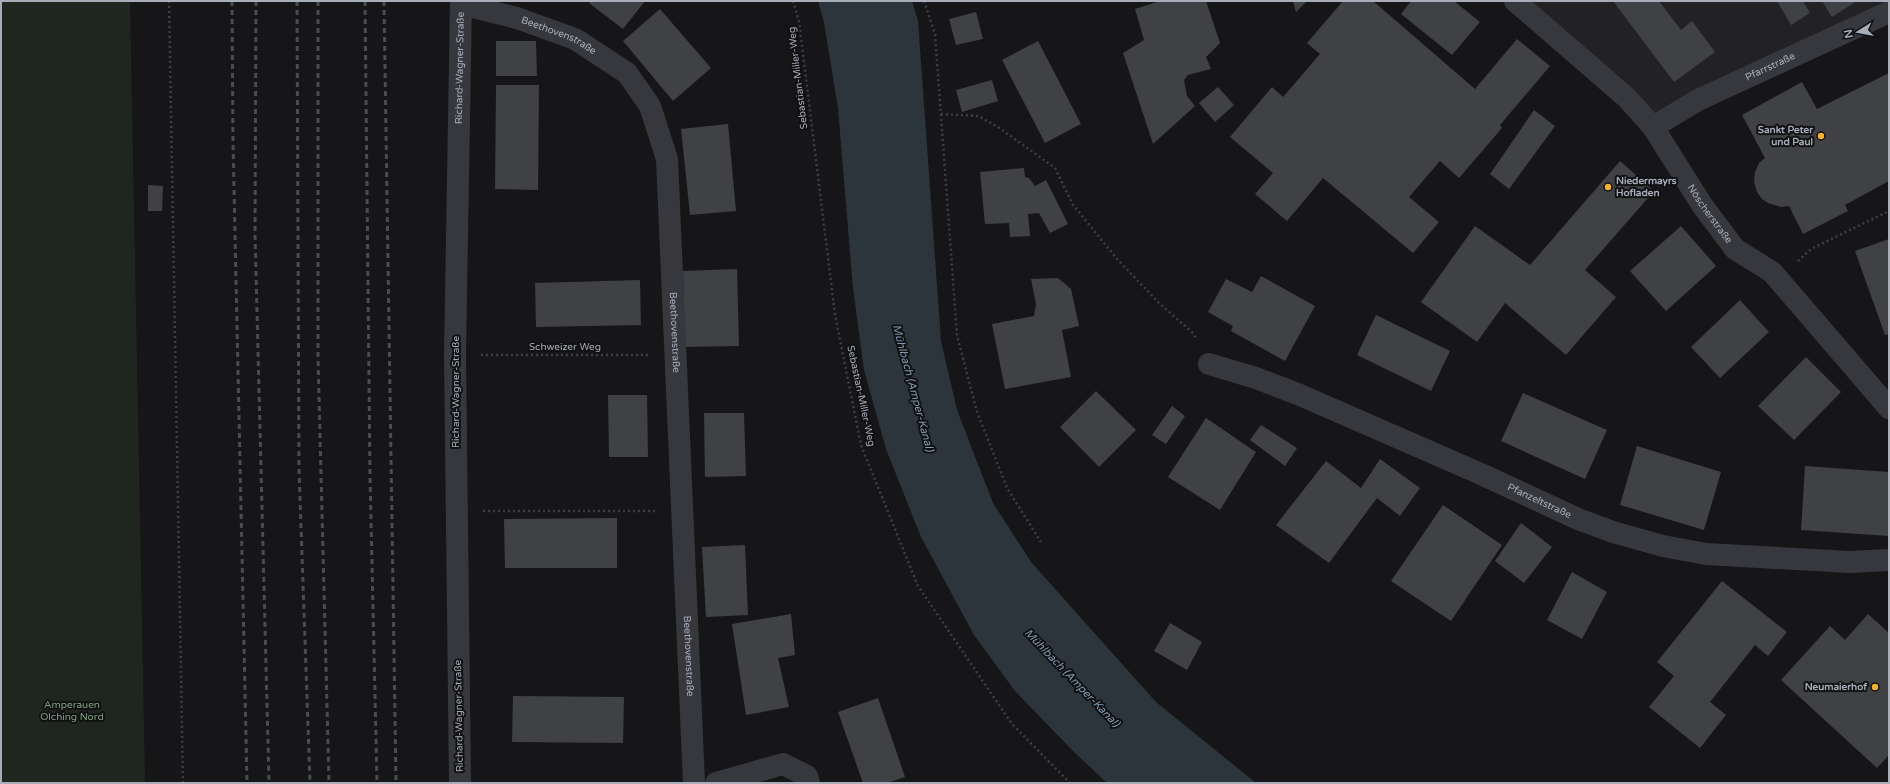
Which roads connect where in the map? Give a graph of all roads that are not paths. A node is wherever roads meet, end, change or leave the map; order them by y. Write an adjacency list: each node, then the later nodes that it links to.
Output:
1 (1515, 1): 4 (street, Nöscherstraße)
2 (461, 3): 8 (street, Richard-Wagner-Straße); 9 (street, Beethovenstraße)
3 (1889, 12): 4 (street, Pfarrstraße)
4 (1653, 127): 6 (street, Nöscherstraße)
5 (1209, 364): 7 (street, Pfanzeltstraße)
6 (1889, 408)
7 (1889, 560)
8 (460, 783)
9 (694, 783)
10 (716, 783): 11 (street)
11 (809, 783)

